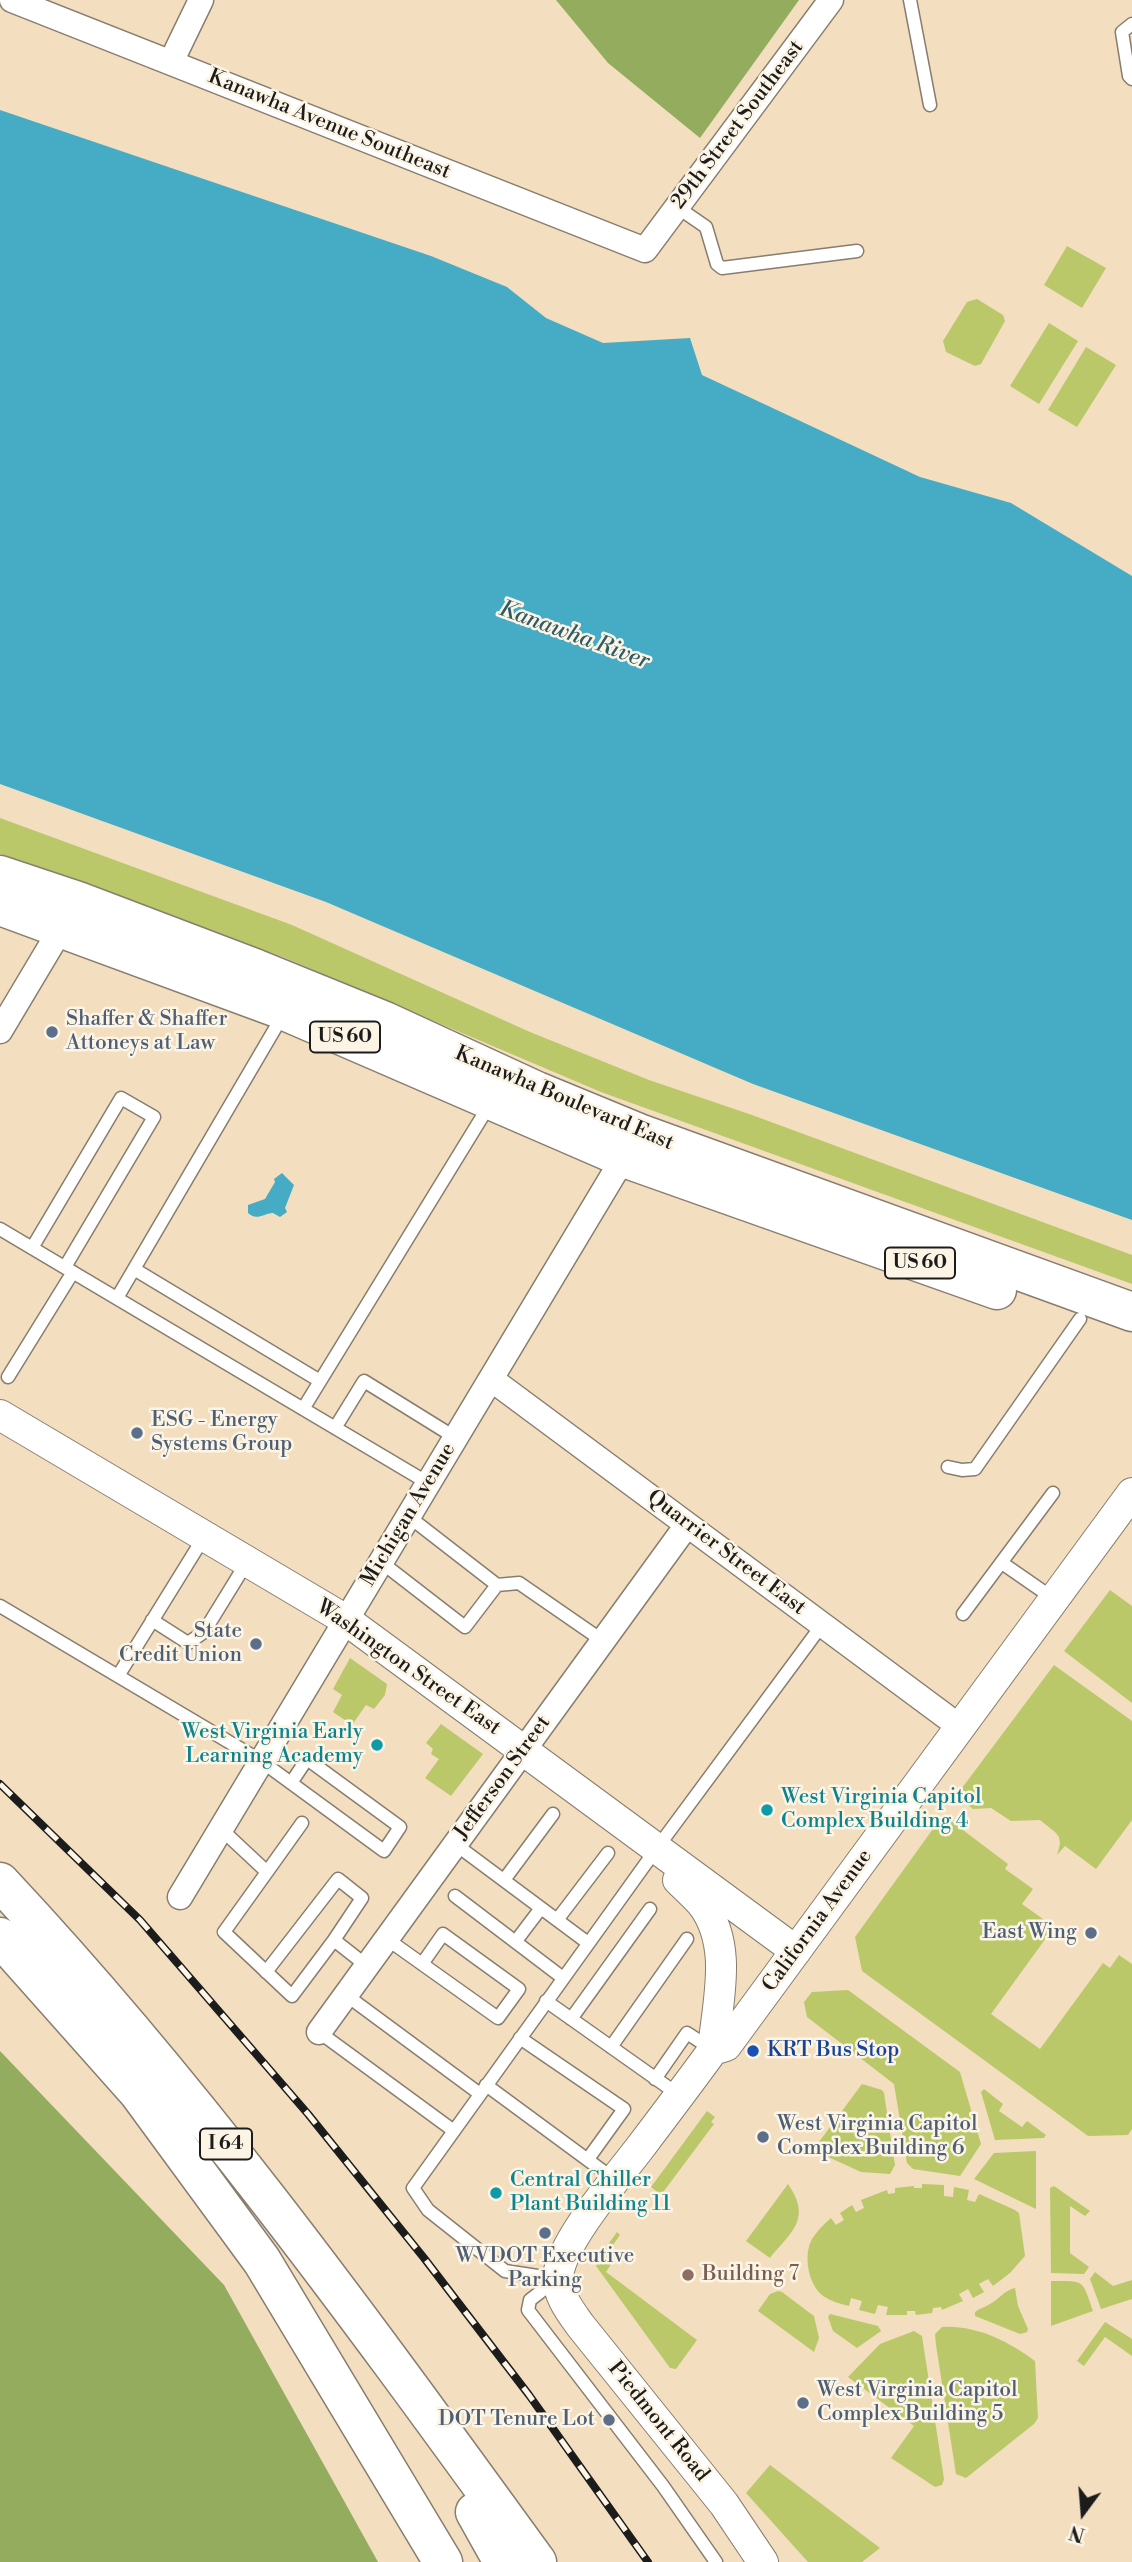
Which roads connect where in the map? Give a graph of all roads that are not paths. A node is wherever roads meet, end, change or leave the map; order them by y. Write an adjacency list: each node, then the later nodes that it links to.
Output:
1 (12, 0): 6 (street, Kanawha Avenue Southeast)
2 (201, 0): 6 (street)
3 (831, 0): 9 (street, 29th Street Southeast)
4 (910, 0): 8 (lane)
5 (1132, 24): 7 (lane)
6 (171, 62): 10 (street, Kanawha Avenue Southeast)
7 (1132, 79)
8 (930, 105)
9 (677, 207): 10 (street, 29th Street Southeast); 11 (lane)
10 (645, 250)
11 (857, 251)
12 (0, 875): 14 (main road, Kanawha Boulevard East / US 60)
13 (0, 906): 14 (main road, Kanawha Boulevard East / US 60)
14 (69, 915): 15 (main road, Kanawha Boulevard East / US 60); 16 (street); 18 (main road, Kanawha Boulevard East / US 60)
15 (285, 1011): 17 (main road, Kanawha Boulevard East / US 60); 21 (lane)
16 (0, 1031)
17 (492, 1100): 18 (main road, Kanawha Boulevard East / US 60); 29 (lane)
18 (631, 1145): 24 (main road, Kanawha Boulevard East / US 60); 25 (main road, Kanawha Boulevard East / US 60); 28 (street, Michigan Avenue)
19 (0, 1228): 20 (lane)
20 (32, 1248): 22 (lane); 22 (lane)
21 (134, 1269): 23 (lane); 29 (lane)
22 (69, 1270): 23 (lane); 27 (lane)
23 (117, 1298): 30 (lane)
24 (1132, 1312)
25 (1080, 1319): 26 (main road, Kanawha Boulevard East / US 60); 34 (lane)
26 (1132, 1337)
27 (8, 1377)
28 (491, 1379): 33 (street, Michigan Avenue); 39 (street, Quarrier Street East)
29 (320, 1381): 30 (lane)
30 (303, 1409): 32 (lane)
31 (0, 1415): 40 (street, Washington Street East)
32 (335, 1428): 33 (lane); 35 (lane)
33 (456, 1437): 35 (street, Michigan Avenue)
34 (948, 1466)
35 (428, 1483): 38 (street, Michigan Avenue)
36 (1053, 1493): 43 (lane)
37 (1132, 1493): 45 (street, California Avenue)
38 (408, 1516): 42 (street, Michigan Avenue); 44 (lane)
39 (687, 1525): 50 (street, Quarrier Street East); 51 (street, Jefferson Street)
40 (204, 1536): 41 (street, Washington Street East); 48 (lane)
41 (247, 1562): 48 (lane); 49 (street, Washington Street East)
42 (381, 1562): 44 (lane); 49 (street, Michigan Avenue)
43 (1002, 1563): 45 (lane); 47 (lane)
44 (497, 1585): 51 (lane)
45 (1054, 1600): 53 (street, California Avenue)
46 (0, 1606): 52 (lane)
47 (963, 1615)
48 (152, 1620): 52 (lane)
49 (346, 1620): 54 (street, Washington Street East); 55 (street, Michigan Avenue)
50 (822, 1625): 53 (street, Quarrier Street East); 61 (lane)
51 (603, 1642): 54 (street, Jefferson Street)
52 (118, 1676): 55 (lane)
53 (960, 1727): 77 (street, California Avenue)
54 (523, 1751): 60 (street, Jefferson Street); 61 (street, Washington Street East)
55 (261, 1761): 56 (lane); 59 (street, Michigan Avenue)
56 (291, 1783): 56 (lane)
57 (553, 1814): 64 (lane)
58 (302, 1823): 63 (lane)
59 (220, 1829): 63 (lane); 67 (street, Michigan Avenue)
60 (456, 1844): 64 (lane); 73 (street, Jefferson Street)
61 (657, 1848): 76 (lane); 77 (street, Washington Street East); 88 (street)
62 (608, 1853): 70 (lane)
63 (267, 1872): 80 (lane)
64 (504, 1880): 68 (lane)
65 (0, 1882): 96 (main road, I 64)
66 (455, 1896): 75 (lane)
67 (180, 1897)
68 (541, 1908): 70 (lane); 75 (lane)
69 (650, 1909): 84 (lane)
70 (558, 1920): 76 (lane)
71 (0, 1937): 97 (main road, I 64)
72 (687, 1938): 87 (lane)
73 (387, 1939): 78 (lane); 79 (street, Jefferson Street)
74 (334, 1940): 79 (lane); 80 (lane); 80 (lane)
75 (516, 1941): 81 (lane)
76 (588, 1943): 81 (lane)
77 (796, 1951): 88 (street, California Avenue)
78 (422, 1964): 78 (lane)
79 (367, 1966): 82 (street, Jefferson Street)
80 (267, 1972)
81 (563, 1978): 83 (lane)
82 (346, 1995): 85 (street, Jefferson Street); 90 (lane)
83 (546, 2001): 84 (lane); 86 (lane)
84 (571, 2019): 87 (lane)
85 (319, 2032): 92 (lane)
86 (520, 2038): 90 (lane); 93 (lane)
87 (611, 2047): 89 (lane)
88 (713, 2050): 89 (lane); 91 (street, California Avenue)
89 (655, 2079): 91 (lane)
90 (483, 2090): 92 (lane); 93 (lane)
91 (680, 2095): 94 (street, California Avenue)
92 (454, 2131): 95 (lane)
93 (588, 2159): 94 (lane)
94 (615, 2180): 95 (street, California Avenue)
95 (558, 2279): 100 (lane); 101 (street, Piedmont Road)
96 (383, 2349): 98 (main road, I 64); 99 (main road)
97 (443, 2562)
98 (503, 2562)
99 (537, 2562)
100 (716, 2562)
101 (763, 2562)

